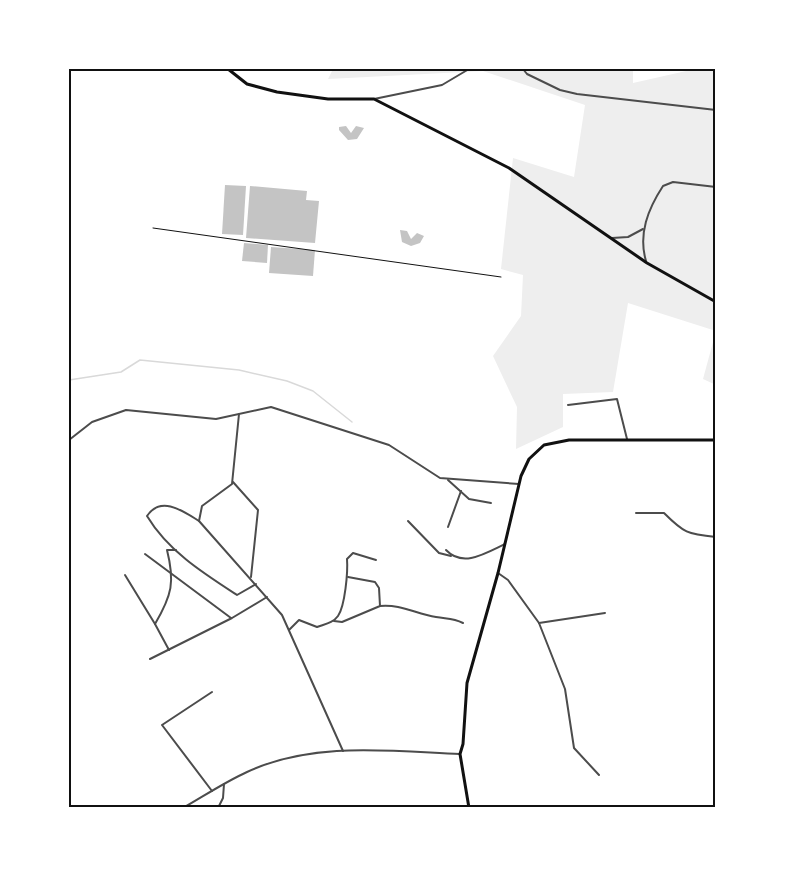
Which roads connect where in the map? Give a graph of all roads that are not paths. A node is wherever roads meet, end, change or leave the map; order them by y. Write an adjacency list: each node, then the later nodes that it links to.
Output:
1 (228, 69): 4 (main road)
2 (469, 69): 4 (street)
3 (523, 69): 5 (street)
4 (374, 99): 8 (main road)
5 (716, 110)
6 (716, 186): 7 (street)
7 (643, 229): 8 (street); 9 (street)
8 (611, 238): 9 (main road)
9 (647, 262): 10 (main road)
10 (716, 302)
11 (568, 405): 13 (street)
12 (239, 414): 14 (street); 16 (street); 17 (street)
13 (627, 439): 15 (main road); 18 (main road)
14 (69, 440)
15 (716, 440)
16 (448, 480): 18 (street); 19 (street)
17 (233, 482): 22 (street); 35 (street)
18 (519, 484): 26 (main road)
19 (461, 491): 20 (street); 24 (street)
20 (491, 503)
21 (636, 513): 25 (street)
22 (198, 521): 27 (street); 35 (street)
23 (408, 521): 30 (street)
24 (448, 527)
25 (716, 537)
26 (506, 544): 30 (street); 32 (main road)
27 (176, 550): 34 (street); 37 (street)
28 (446, 550): 30 (street)
29 (145, 554): 34 (street)
30 (451, 556)
31 (376, 560): 36 (street)
32 (498, 573): 44 (street); 51 (main road)
33 (125, 575): 45 (street)
34 (174, 575): 41 (street); 45 (street)
35 (251, 577): 37 (street)
36 (348, 577): 39 (street); 42 (street)
37 (256, 584): 38 (street)
38 (267, 597): 41 (street); 46 (street)
39 (380, 606): 42 (street); 43 (street)
40 (605, 613): 44 (street)
41 (231, 618): 47 (street)
42 (333, 621): 46 (street)
43 (463, 623)
44 (539, 623): 52 (street)
45 (154, 624): 47 (street)
46 (289, 630): 50 (street)
47 (169, 650): 48 (street)
48 (150, 659)
49 (212, 692): 54 (street)
50 (343, 751): 51 (street); 53 (street)
51 (460, 754): 57 (main road)
52 (599, 775)
53 (224, 784): 54 (street); 56 (street)
54 (212, 791): 55 (street)
55 (183, 808)
56 (218, 808)
57 (469, 808)

